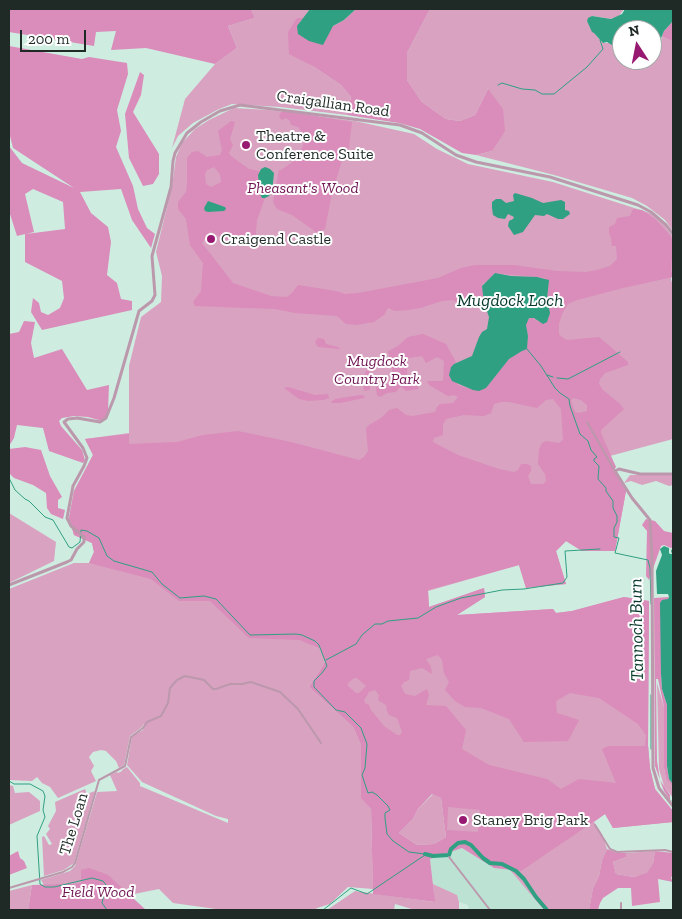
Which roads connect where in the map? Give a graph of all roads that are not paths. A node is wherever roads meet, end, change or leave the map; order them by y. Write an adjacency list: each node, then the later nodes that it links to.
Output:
1 (673, 234): 5 (street, Craigallian Road)
2 (587, 422): 3 (street)
3 (615, 471): 4 (street); 7 (street)
4 (673, 474)
5 (9, 585)
6 (321, 743): 11 (street, The Loan)
7 (673, 806)
8 (595, 824): 9 (street)
9 (673, 852)
10 (449, 857): 13 (street)
11 (9, 888)
12 (621, 903): 14 (street)
13 (490, 910)
14 (621, 910)

